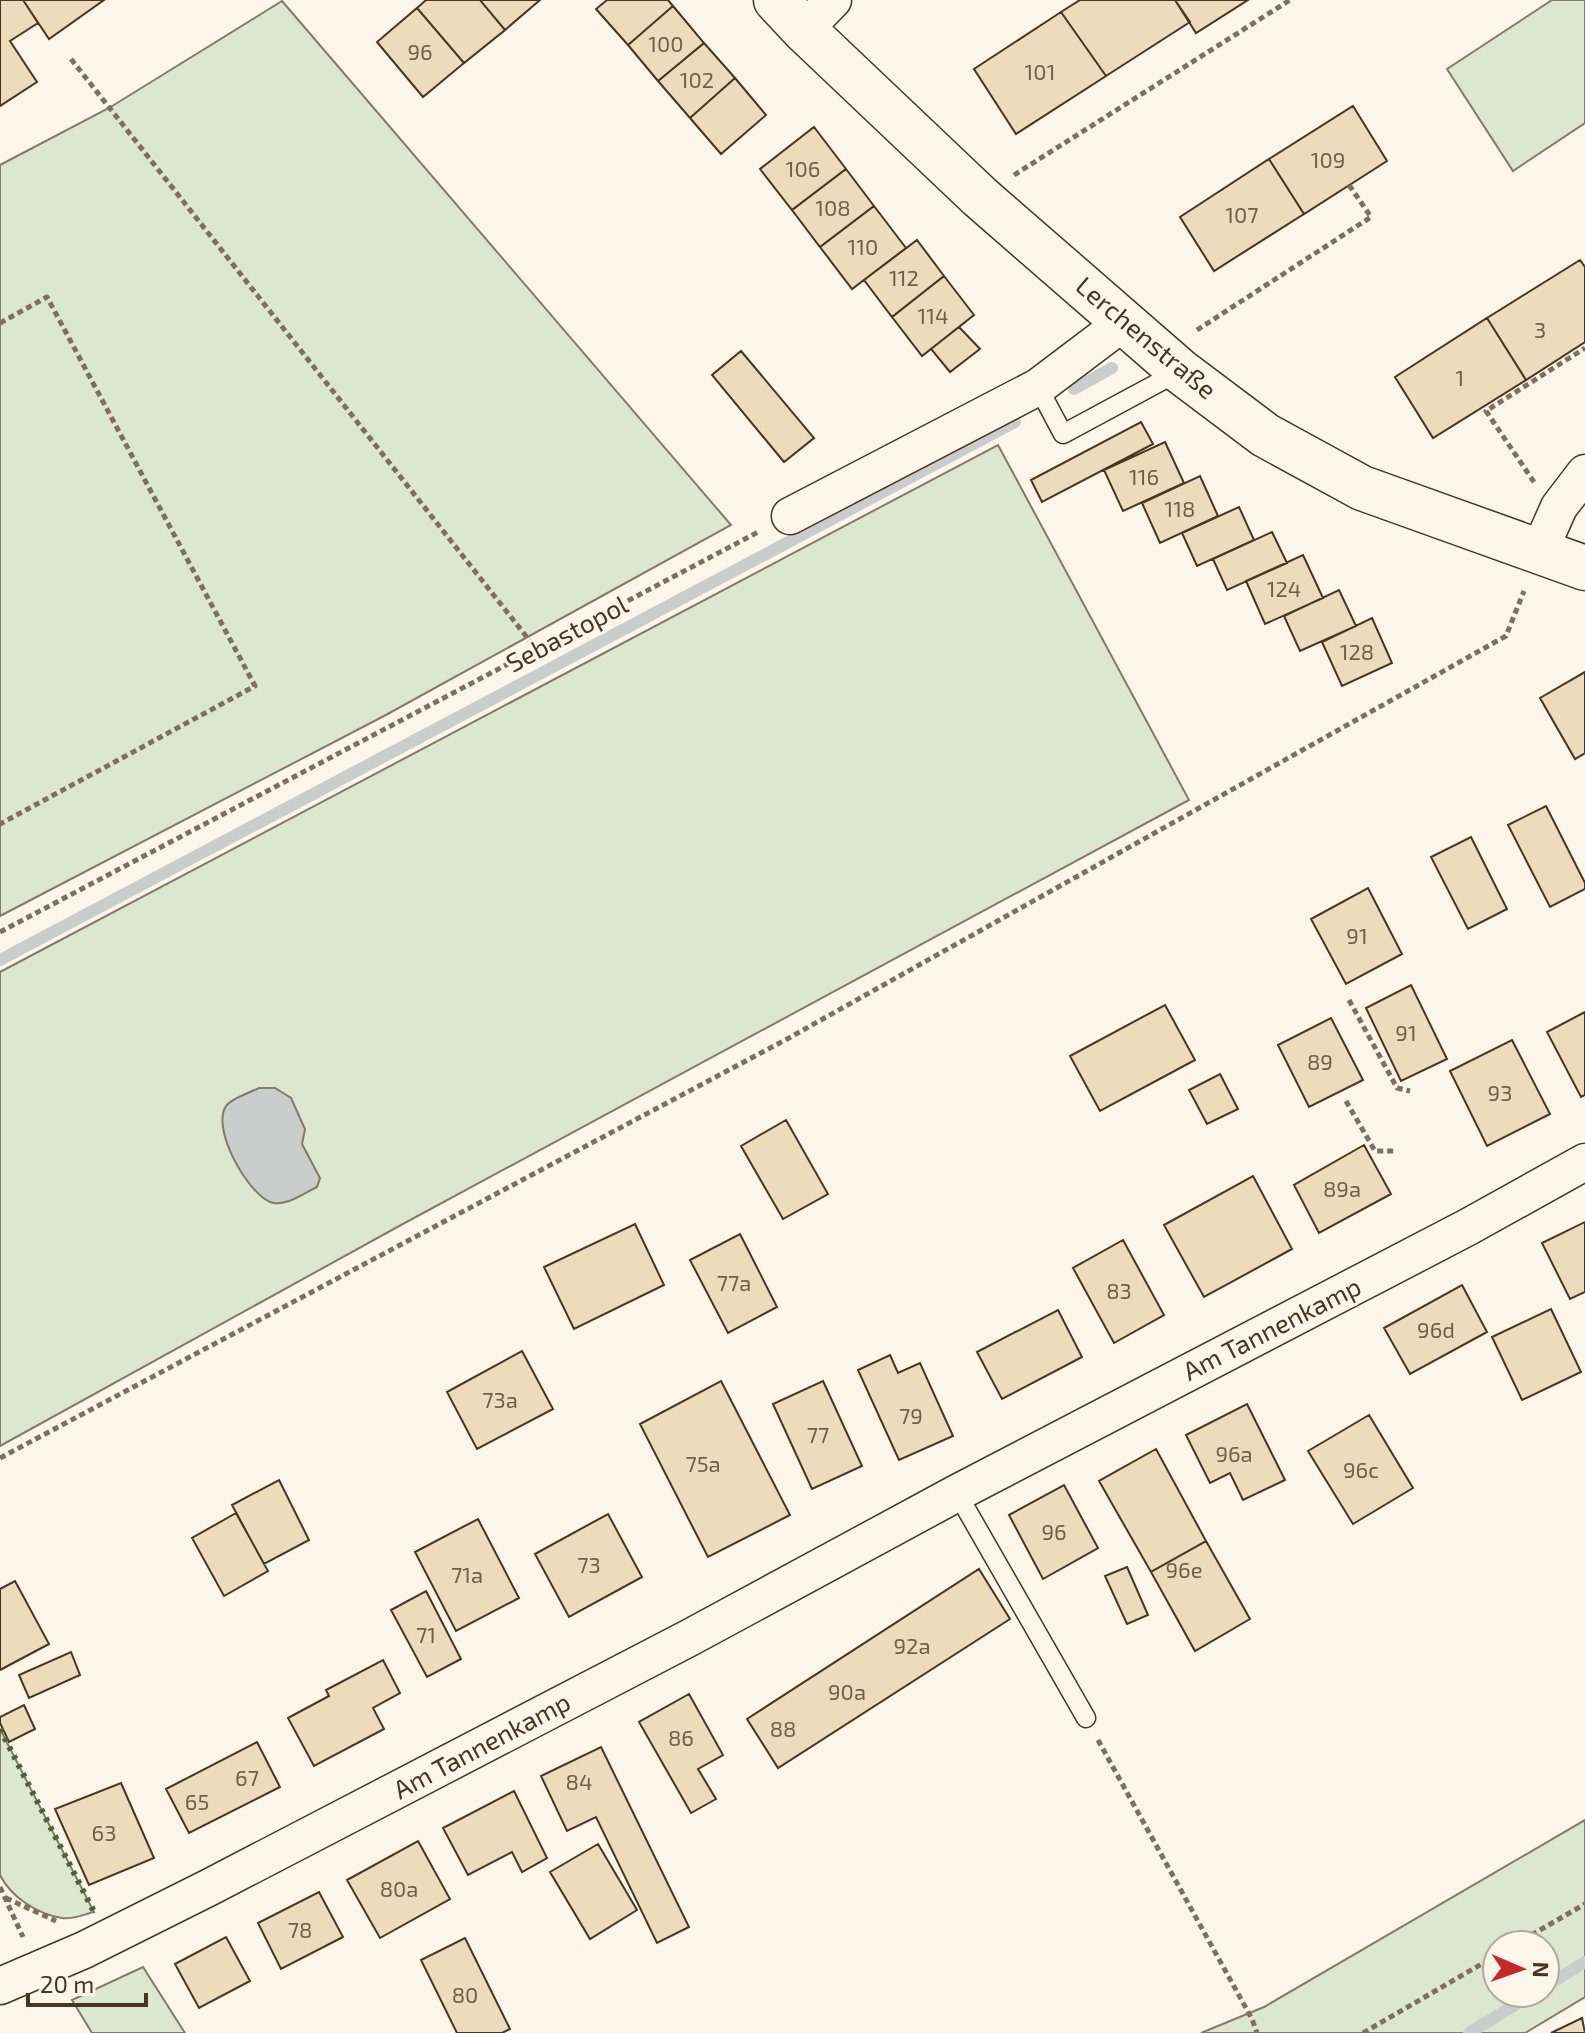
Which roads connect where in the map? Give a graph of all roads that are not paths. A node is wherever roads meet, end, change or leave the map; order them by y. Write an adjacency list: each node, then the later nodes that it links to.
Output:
1 (805, 10): 2 (street, Lerchenstraße)
2 (1124, 322): 3 (street, Lerchenstraße); 4 (street)
3 (1170, 363): 4 (lane); 7 (street, Lerchenstraße)
4 (1038, 387): 6 (street)
5 (1585, 473): 7 (street)
6 (790, 516)
7 (1539, 552): 8 (street, Lerchenstraße)
8 (1585, 568)
9 (1585, 1162): 10 (street, Am Tannenkamp)
10 (957, 1493): 11 (lane); 12 (street, Am Tannenkamp)
11 (1086, 1718)
12 (0, 1986)

